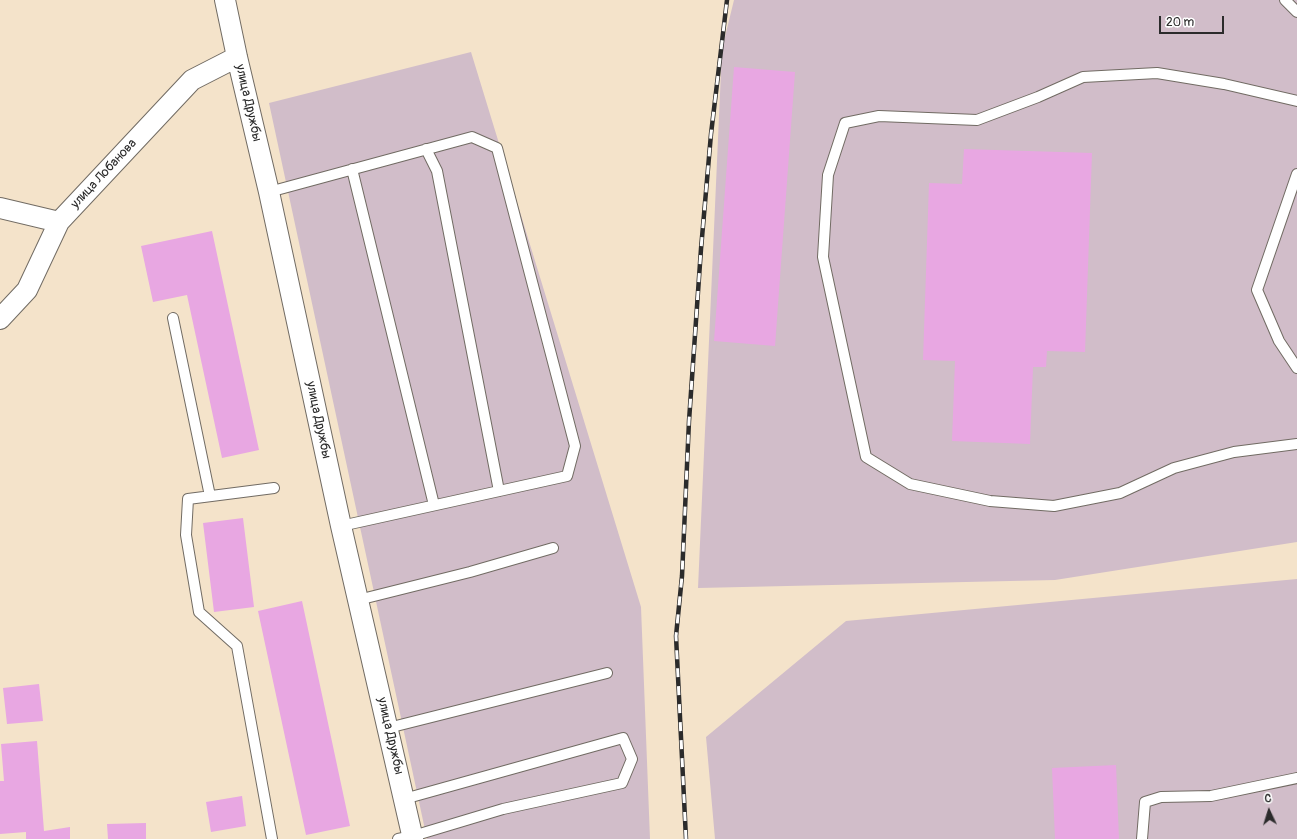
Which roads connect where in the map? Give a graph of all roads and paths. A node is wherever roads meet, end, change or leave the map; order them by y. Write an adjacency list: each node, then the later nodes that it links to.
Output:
1 (225, 0): 4 (street, улица Дружбы)
2 (1285, 0): 3 (lane)
3 (1297, 12)
4 (237, 57): 9 (street, улица Дружбы); 11 (street, улица Лобанова)
5 (1297, 102): 15 (lane)
6 (426, 149): 7 (lane); 17 (lane); 17 (lane)
7 (352, 169): 9 (lane); 19 (lane)
8 (1297, 174): 14 (lane)
9 (269, 192): 20 (street, улица Дружбы)
10 (0, 208): 11 (street)
11 (60, 222): 13 (street, улица Лобанова)
12 (173, 318): 18 (lane)
13 (0, 319)
14 (1297, 368)
15 (1297, 444)
16 (274, 488): 18 (lane)
17 (499, 491): 19 (lane)
18 (210, 496): 28 (lane)
19 (434, 505): 20 (lane)
20 (341, 526): 22 (street, улица Дружбы)
21 (553, 548): 22 (lane)
22 (358, 600): 24 (street, улица Дружбы)
23 (607, 673): 24 (lane)
24 (388, 728): 26 (street, улица Дружбы)
25 (1297, 778): 29 (lane)
26 (404, 799): 27 (street, улица Дружбы); 27 (lane)
27 (408, 838)
28 (272, 839)
29 (1142, 839)

